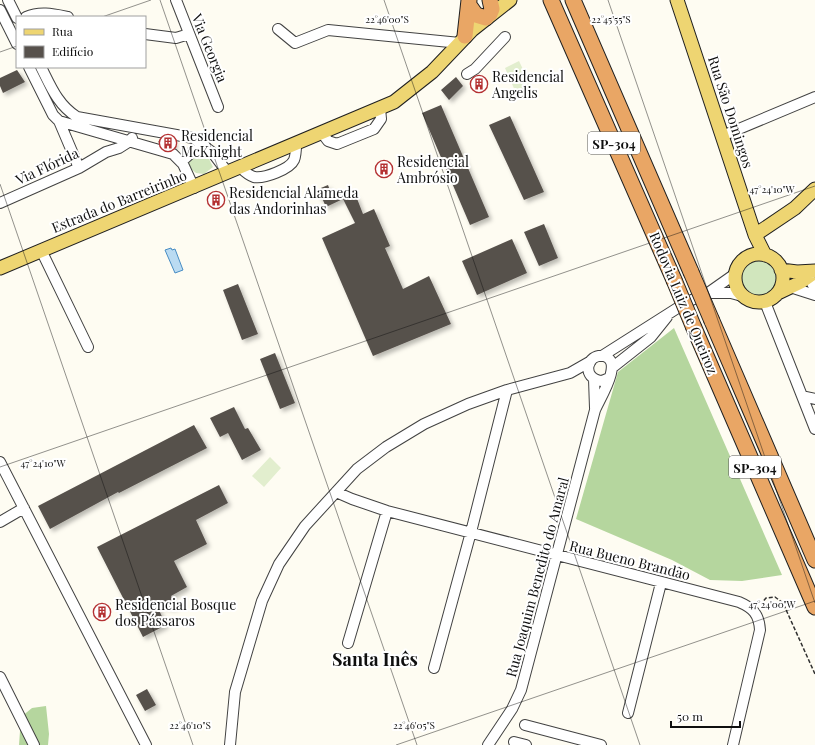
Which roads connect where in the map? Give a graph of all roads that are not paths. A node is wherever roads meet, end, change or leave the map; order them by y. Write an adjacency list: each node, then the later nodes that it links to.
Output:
1 (8, 0): 12 (street)
2 (176, 0): 17 (street, Via Georgia)
3 (510, 0): 9 (main road, Estrada do Barreirinho)
4 (573, 0): 76 (highway, Rodovia Luiz de Queiroz / SP-304, bridge)
5 (677, 0): 30 (main road, Rua São Domingos)
6 (469, 2): 9 (highway); 19 (highway)
7 (552, 3): 78 (highway, Rodovia Luiz de Queiroz / SP-304, bridge)
8 (0, 10): 14 (street)
9 (488, 11): 19 (main road, Estrada do Barreirinho)
10 (28, 16): 11 (street)
11 (63, 16)
12 (16, 17)
13 (16, 20): 14 (street)
14 (8, 26): 20 (street)
15 (278, 29): 19 (street)
16 (146, 34): 17 (street)
17 (189, 34): 25 (street, Via Georgia)
18 (505, 37): 23 (street)
19 (462, 40): 32 (main road, Estrada do Barreirinho)
20 (16, 42)
21 (30, 68): 26 (street)
22 (42, 68): 27 (street)
23 (467, 74)
24 (815, 97): 30 (street)
25 (218, 107)
26 (60, 122): 29 (street); 36 (street)
27 (116, 124): 28 (street); 29 (street)
28 (136, 128): 31 (street); 33 (street)
29 (113, 136): 31 (street); 34 (street)
30 (722, 136): 42 (main road, Rua São Domingos)
31 (130, 141): 34 (street, Via Flórida); 35 (street)
32 (296, 144): 37 (main road, Estrada do Barreirinho); 37 (street)
33 (206, 147): 35 (street); 38 (street)
34 (106, 152): 36 (street, Via Flórida)
35 (181, 162): 39 (street)
36 (79, 168): 41 (street, Via Flórida)
37 (241, 168): 38 (main road, Estrada do Barreirinho)
38 (228, 173): 39 (main road, Estrada do Barreirinho)
39 (194, 188): 43 (main road, Estrada do Barreirinho)
40 (815, 190): 42 (main road)
41 (0, 203)
42 (755, 235): 44 (main road, Rua São Domingos); 45 (main road)
43 (41, 250): 46 (main road, Estrada do Barreirinho); 57 (street)
44 (765, 255): 45 (main road); 47 (main road)
45 (749, 256): 48 (main road)
46 (0, 268)
47 (781, 270): 49 (main road); 51 (main road)
48 (735, 274): 52 (street); 54 (main road)
49 (812, 276): 50 (main road)
50 (790, 287): 51 (main road); 53 (street)
51 (778, 293): 55 (main road)
52 (708, 294): 54 (street); 56 (street)
53 (815, 295)
54 (742, 296): 55 (main road)
55 (765, 302): 65 (street)
56 (668, 315): 58 (street); 60 (street)
57 (88, 347)
58 (602, 356): 59 (street); 60 (street)
59 (591, 361): 61 (street); 62 (street)
60 (613, 367): 63 (street)
61 (570, 373): 62 (street); 64 (street)
62 (592, 378): 63 (street); 67 (street, Rua Joaquim Benedito do Amaral)
63 (609, 378): 67 (street, Rua Joaquim Benedito do Amaral)
64 (507, 390): 70 (street); 74 (street)
65 (802, 396): 66 (street); 68 (street)
66 (815, 399)
67 (595, 410): 75 (street, Rua Joaquim Benedito do Amaral)
68 (815, 429)
69 (0, 462): 71 (street)
70 (336, 492): 72 (street, Rua Bueno Brandão); 87 (street)
71 (24, 508): 73 (street); 86 (street)
72 (387, 511): 74 (street, Rua Bueno Brandão); 79 (street)
73 (0, 522)
74 (472, 532): 75 (street, Rua Bueno Brandão); 80 (street)
75 (556, 555): 77 (street, Rua Bueno Brandão); 88 (street, Rua Joaquim Benedito do Amaral)
76 (815, 560)
77 (661, 583): 82 (street); 91 (street, Rua Bueno Brandão)
78 (815, 607)
79 (348, 643)
80 (434, 668)
81 (0, 677): 85 (street)
82 (628, 712)
83 (525, 725): 90 (street)
84 (514, 742): 89 (street)
85 (34, 745)
86 (146, 745)
87 (230, 745)
88 (488, 745)
89 (526, 745)
90 (601, 745)
91 (733, 745)

